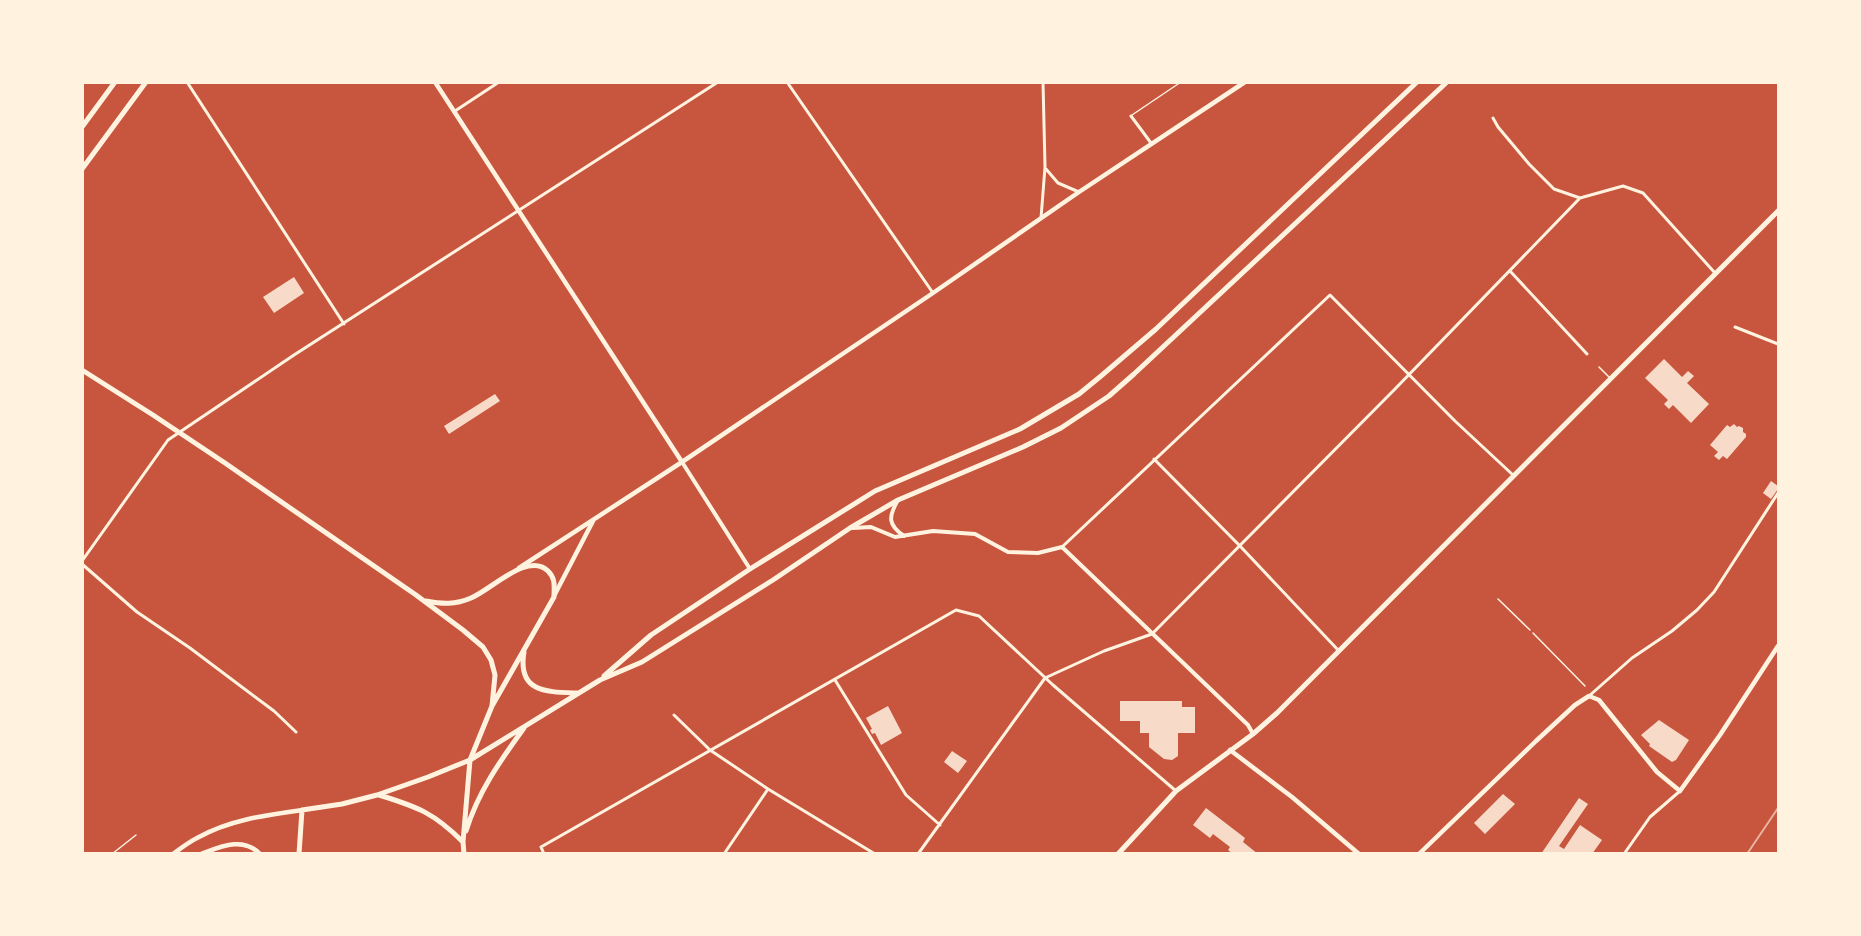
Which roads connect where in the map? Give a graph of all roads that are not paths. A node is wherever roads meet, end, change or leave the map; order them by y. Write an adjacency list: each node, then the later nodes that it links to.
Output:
1 (115, 82): 16 (main road)
2 (146, 82): 19 (main road)
3 (187, 82): 28 (street)
4 (435, 82): 13 (main road)
5 (499, 82): 13 (street)
6 (718, 82): 22 (street)
7 (787, 82): 27 (street)
8 (1043, 82): 18 (street)
9 (1181, 82): 14 (lane)
10 (1245, 82): 17 (main road)
11 (1417, 82): 49 (main road)
12 (1447, 82): 41 (main road)
13 (455, 111): 22 (main road)
14 (1131, 116): 17 (street)
15 (1493, 118): 21 (street)
16 (82, 127)
17 (1152, 145): 20 (main road)
18 (1045, 167): 20 (street); 24 (street)
19 (82, 169)
20 (1079, 192): 24 (main road)
21 (1580, 198): 25 (street); 26 (street)
22 (519, 210): 28 (street); 38 (main road)
23 (1779, 210): 26 (main road)
24 (1041, 218): 27 (main road)
25 (1510, 271): 31 (street); 34 (street)
26 (1716, 274): 35 (main road)
27 (933, 293): 38 (main road)
28 (344, 324): 36 (street)
29 (1735, 327): 30 (street)
30 (1779, 344)
31 (1587, 354)
32 (1599, 367): 35 (lane)
33 (82, 370): 36 (main road)
34 (1409, 374): 37 (street); 39 (street); 45 (street)
35 (1611, 379): 39 (main road)
36 (179, 432): 47 (street); 52 (main road)
37 (1154, 459): 45 (street); 46 (street)
38 (682, 462): 42 (main road); 49 (street)
39 (1514, 476): 57 (main road)
40 (1779, 493): 62 (street)
41 (898, 500): 43 (main road); 44 (street)
42 (594, 518): 48 (main road); 50 (main road)
43 (850, 528): 44 (street); 59 (main road)
44 (905, 537): 46 (street)
45 (1240, 546): 54 (street); 57 (street)
46 (1062, 547): 54 (street)
47 (82, 563): 66 (street)
48 (517, 569): 50 (main road); 52 (main road)
49 (750, 569): 59 (main road)
50 (554, 597): 55 (main road)
51 (1498, 598): 53 (lane)
52 (424, 601): 63 (main road)
53 (1530, 630)
54 (1152, 634): 58 (street); 67 (street)
55 (526, 644): 61 (main road); 63 (main road)
56 (1779, 646): 73 (main road)
57 (1339, 651): 67 (main road)
58 (1045, 678): 60 (street); 72 (street); 76 (street)
59 (600, 680): 61 (main road)
60 (835, 680): 68 (street); 76 (street)
61 (578, 693): 65 (main road)
62 (1589, 696): 73 (main road); 91 (main road)
63 (492, 706): 70 (main road)
64 (674, 715): 68 (street)
65 (526, 725): 70 (main road); 78 (main road)
66 (296, 732)
67 (1253, 734): 69 (main road)
68 (710, 750): 71 (street); 85 (street)
69 (1230, 750): 72 (main road); 90 (main road)
70 (470, 760): 74 (main road); 78 (main road)
71 (768, 789): 86 (street); 87 (street)
72 (1176, 791): 89 (main road)
73 (1680, 791): 92 (street)
74 (377, 795): 75 (main road); 78 (main road)
75 (302, 810): 80 (main road); 83 (main road)
76 (940, 825): 88 (street)
77 (136, 835): 79 (lane)
78 (463, 842): 84 (main road)
79 (112, 854)
80 (173, 854)
81 (201, 854): 82 (main road)
82 (260, 854)
83 (299, 854)
84 (464, 854)
85 (544, 854)
86 (724, 854)
87 (875, 854)
88 (918, 854)
89 (1118, 854)
90 (1359, 854)
91 (1419, 854)
92 (1624, 854)

